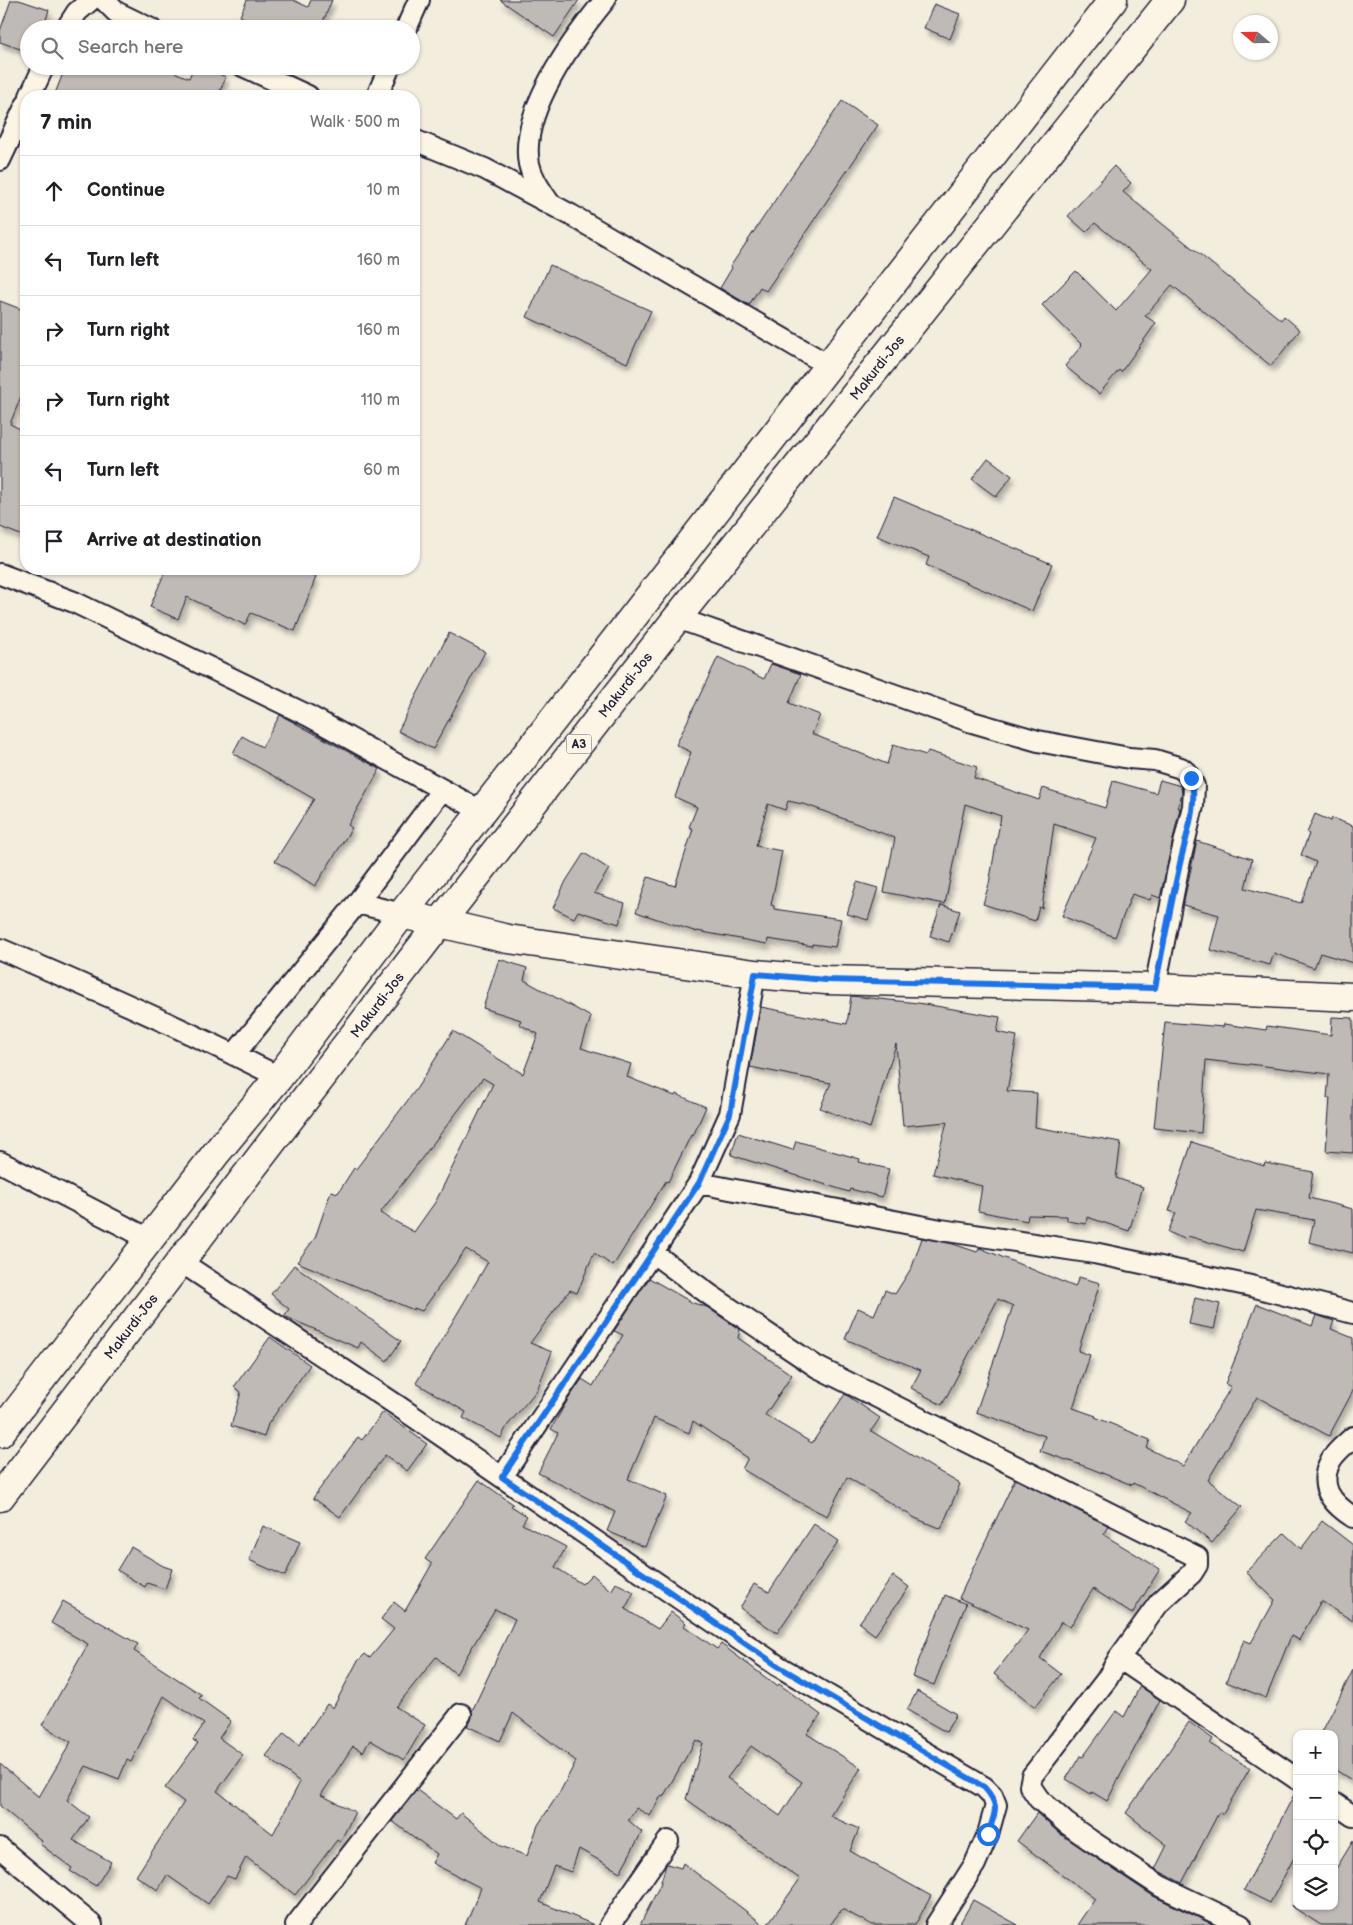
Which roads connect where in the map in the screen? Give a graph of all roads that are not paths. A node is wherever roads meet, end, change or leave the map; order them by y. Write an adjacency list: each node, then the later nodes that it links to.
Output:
1 (91, 0): 7 (street)
2 (104, 0): 8 (street)
3 (419, 0): 9 (street)
4 (605, 0): 19 (street)
5 (1113, 0): 20 (main road, A3)
6 (1170, 0): 22 (main road, Makurdi-Jos / A3)
7 (72, 20)
8 (132, 20)
9 (410, 20)
10 (40, 75): 13 (street)
11 (262, 75): 14 (street)
12 (386, 75): 15 (street)
13 (33, 90)
14 (295, 90)
15 (380, 90)
16 (20, 118): 18 (street)
17 (420, 142): 19 (street)
18 (0, 160)
19 (549, 203): 20 (street)
20 (828, 366): 24 (main road, A3)
21 (0, 574): 23 (street)
22 (676, 618): 27 (main road, Makurdi-Jos / A3); 30 (street)
23 (442, 790): 24 (street); 25 (street)
24 (481, 811): 26 (main road, A3)
25 (357, 903): 26 (street); 32 (street)
26 (402, 914): 27 (main road); 33 (main road, A3)
27 (439, 924): 29 (main road); 38 (main road, Makurdi-Jos / A3)
28 (0, 950): 32 (street)
29 (755, 974): 30 (main road); 35 (street)
30 (1155, 988): 31 (main road)
31 (1353, 997)
32 (234, 1055): 33 (street)
33 (279, 1077): 36 (main road, A3)
34 (0, 1162): 36 (street)
35 (699, 1183): 37 (street); 39 (street)
36 (149, 1239): 40 (main road, A3)
37 (653, 1253): 42 (street); 45 (street)
38 (181, 1262): 42 (street); 43 (main road, Makurdi-Jos / A3)
39 (1353, 1313)
40 (0, 1433)
41 (1353, 1437): 44 (street)
42 (502, 1477): 55 (street)
43 (0, 1497)
44 (1353, 1518)
45 (1119, 1658): 47 (street); 56 (street)
46 (461, 1714): 53 (street)
47 (1293, 1776)
48 (1338, 1807): 49 (street)
49 (1353, 1816)
50 (668, 1841): 54 (street)
51 (0, 1848): 52 (street)
52 (92, 1925)
53 (296, 1925)
54 (610, 1925)
55 (936, 1925)
56 (1241, 1925)

